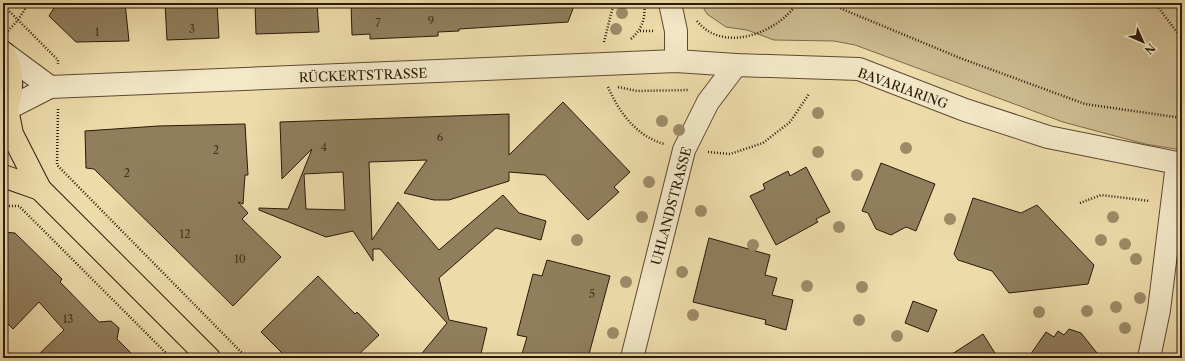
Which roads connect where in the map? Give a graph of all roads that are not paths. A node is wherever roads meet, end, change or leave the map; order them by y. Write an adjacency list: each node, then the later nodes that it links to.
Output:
1 (670, 3): 3 (street)
2 (3, 47): 5 (street); 6 (main road)
3 (676, 61): 4 (street, BAVARIARING); 5 (street, RÜCKERTSTRASSE)
4 (736, 66): 7 (street, BAVARIARING); 11 (street, UHLANDSTRASSE)
5 (53, 94): 6 (street, RÜCKERTSTRASSE)
6 (5, 112): 9 (main road)
7 (1180, 164): 12 (street)
8 (3, 176): 9 (main road)
9 (40, 189): 10 (main road)
10 (209, 358)
11 (632, 358)
12 (1149, 358)

